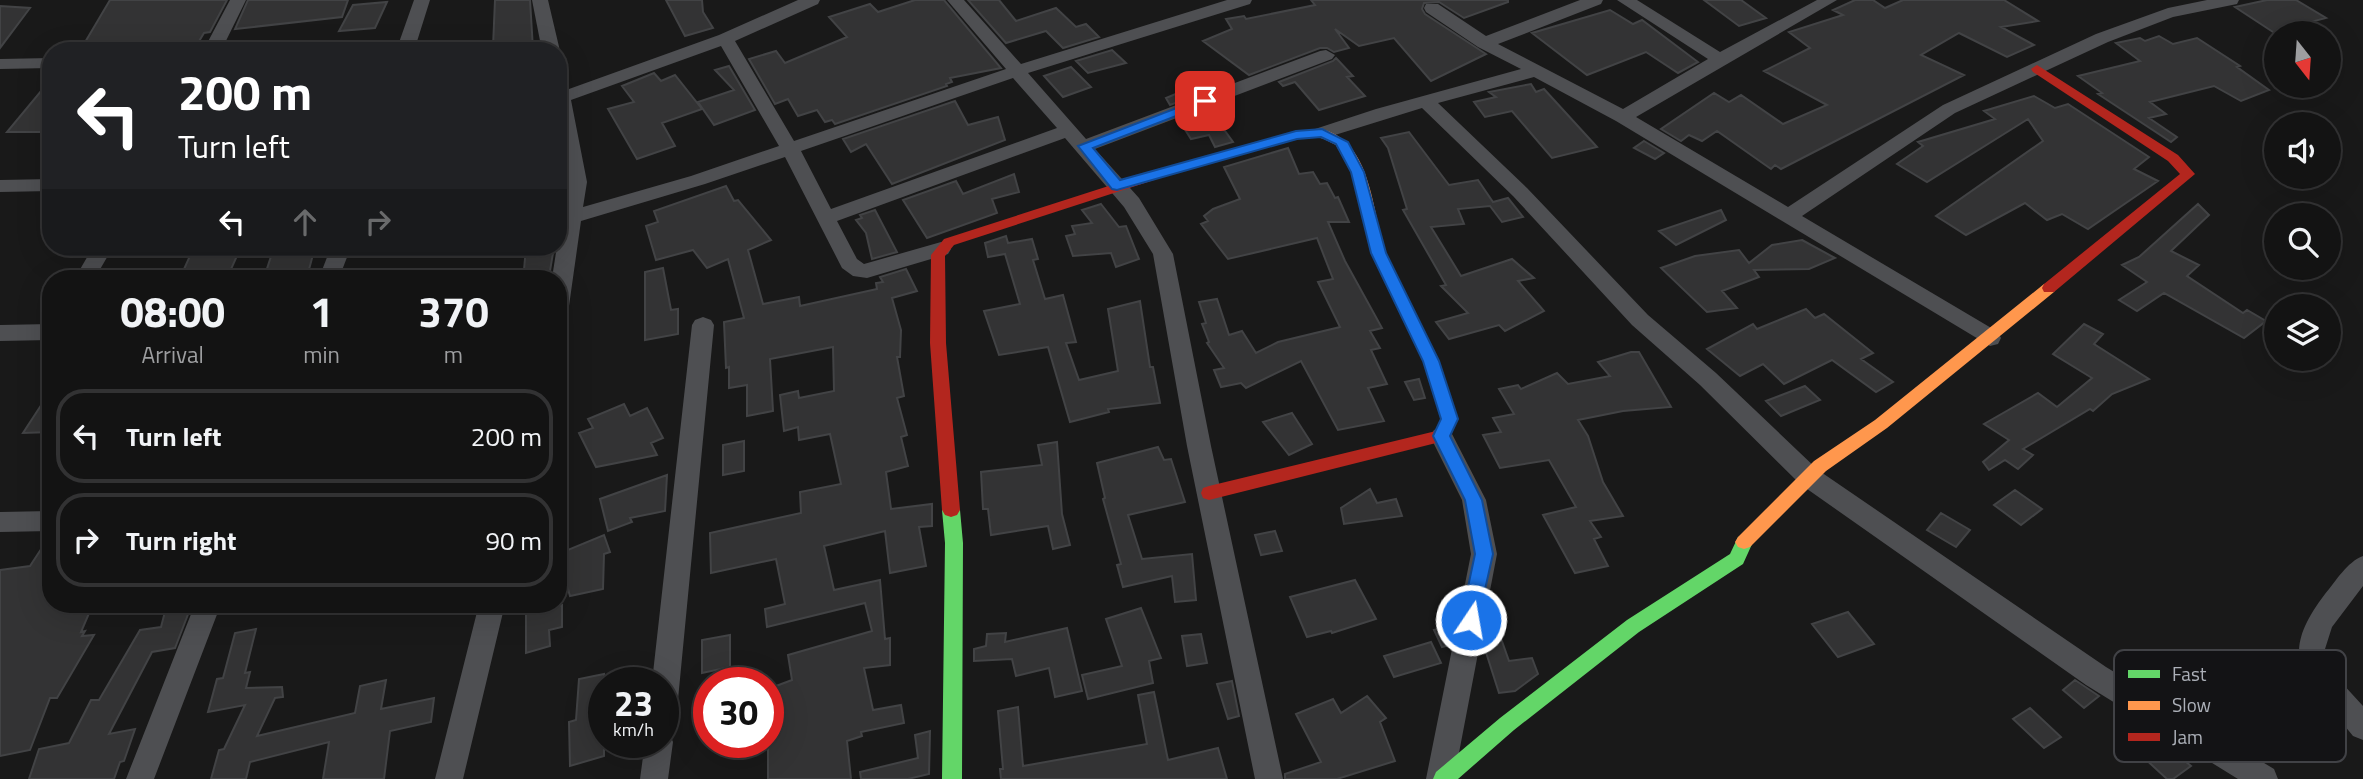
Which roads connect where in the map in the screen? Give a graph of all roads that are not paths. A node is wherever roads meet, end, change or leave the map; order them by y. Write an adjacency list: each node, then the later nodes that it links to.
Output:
1 (238, 0): 17 (street)
2 (422, 0): 18 (street)
3 (540, 0): 19 (street)
4 (764, 0): 15 (street)
5 (812, 0): 15 (street)
6 (955, 0): 26 (street)
7 (1244, 0): 26 (street)
8 (1595, 0): 20 (street)
9 (1625, 0): 22 (street)
10 (2145, 0): 14 (street)
11 (2231, 0): 14 (street)
12 (1822, 1): 22 (street)
13 (1432, 8): 20 (street)
14 (2168, 13): 25 (street)
15 (774, 18): 16 (street)
16 (725, 39): 28 (street); 34 (street)
17 (217, 42)
18 (408, 42)
19 (549, 42)
20 (1484, 43): 27 (street)
21 (1326, 55): 33 (street)
22 (1720, 59): 30 (street)
23 (42, 63): 24 (street)
24 (0, 64)
25 (2036, 69): 38 (street); 46 (street)
26 (1017, 71): 33 (street); 34 (street)
27 (1535, 71): 29 (street); 30 (street)
28 (567, 90)
29 (1426, 102): 32 (street); 48 (street)
30 (1623, 117): 38 (street)
31 (567, 133): 39 (street)
32 (1322, 133): 37 (street); 47 (street)
33 (1077, 138): 37 (street); 40 (street)
34 (790, 149): 39 (street); 40 (street)
35 (42, 185): 36 (street)
36 (0, 186)
37 (1117, 186): 41 (street); 49 (street)
38 (1788, 216): 46 (street)
39 (573, 218): 42 (street)
40 (825, 218): 41 (street)
41 (941, 248): 65 (street)
42 (567, 253)
43 (703, 325): 56 (street)
44 (42, 332): 45 (street)
45 (0, 333)
46 (1990, 338): 48 (street)
47 (1442, 436): 49 (street); 67 (street)
48 (1809, 477): 57 (street); 67 (street)
49 (1209, 493): 66 (street)
50 (42, 521): 51 (street)
51 (0, 522)
52 (2363, 567): 55 (street)
53 (204, 613): 62 (street)
54 (490, 613): 63 (street)
55 (2311, 650)
56 (667, 667)
57 (2114, 687)
58 (2346, 708): 59 (street)
59 (2363, 727)
60 (657, 758): 64 (street)
61 (2236, 762): 68 (street)
62 (139, 779)
63 (449, 779)
64 (654, 779)
65 (952, 779)
66 (1269, 779)
67 (1442, 779)
68 (2264, 779)

